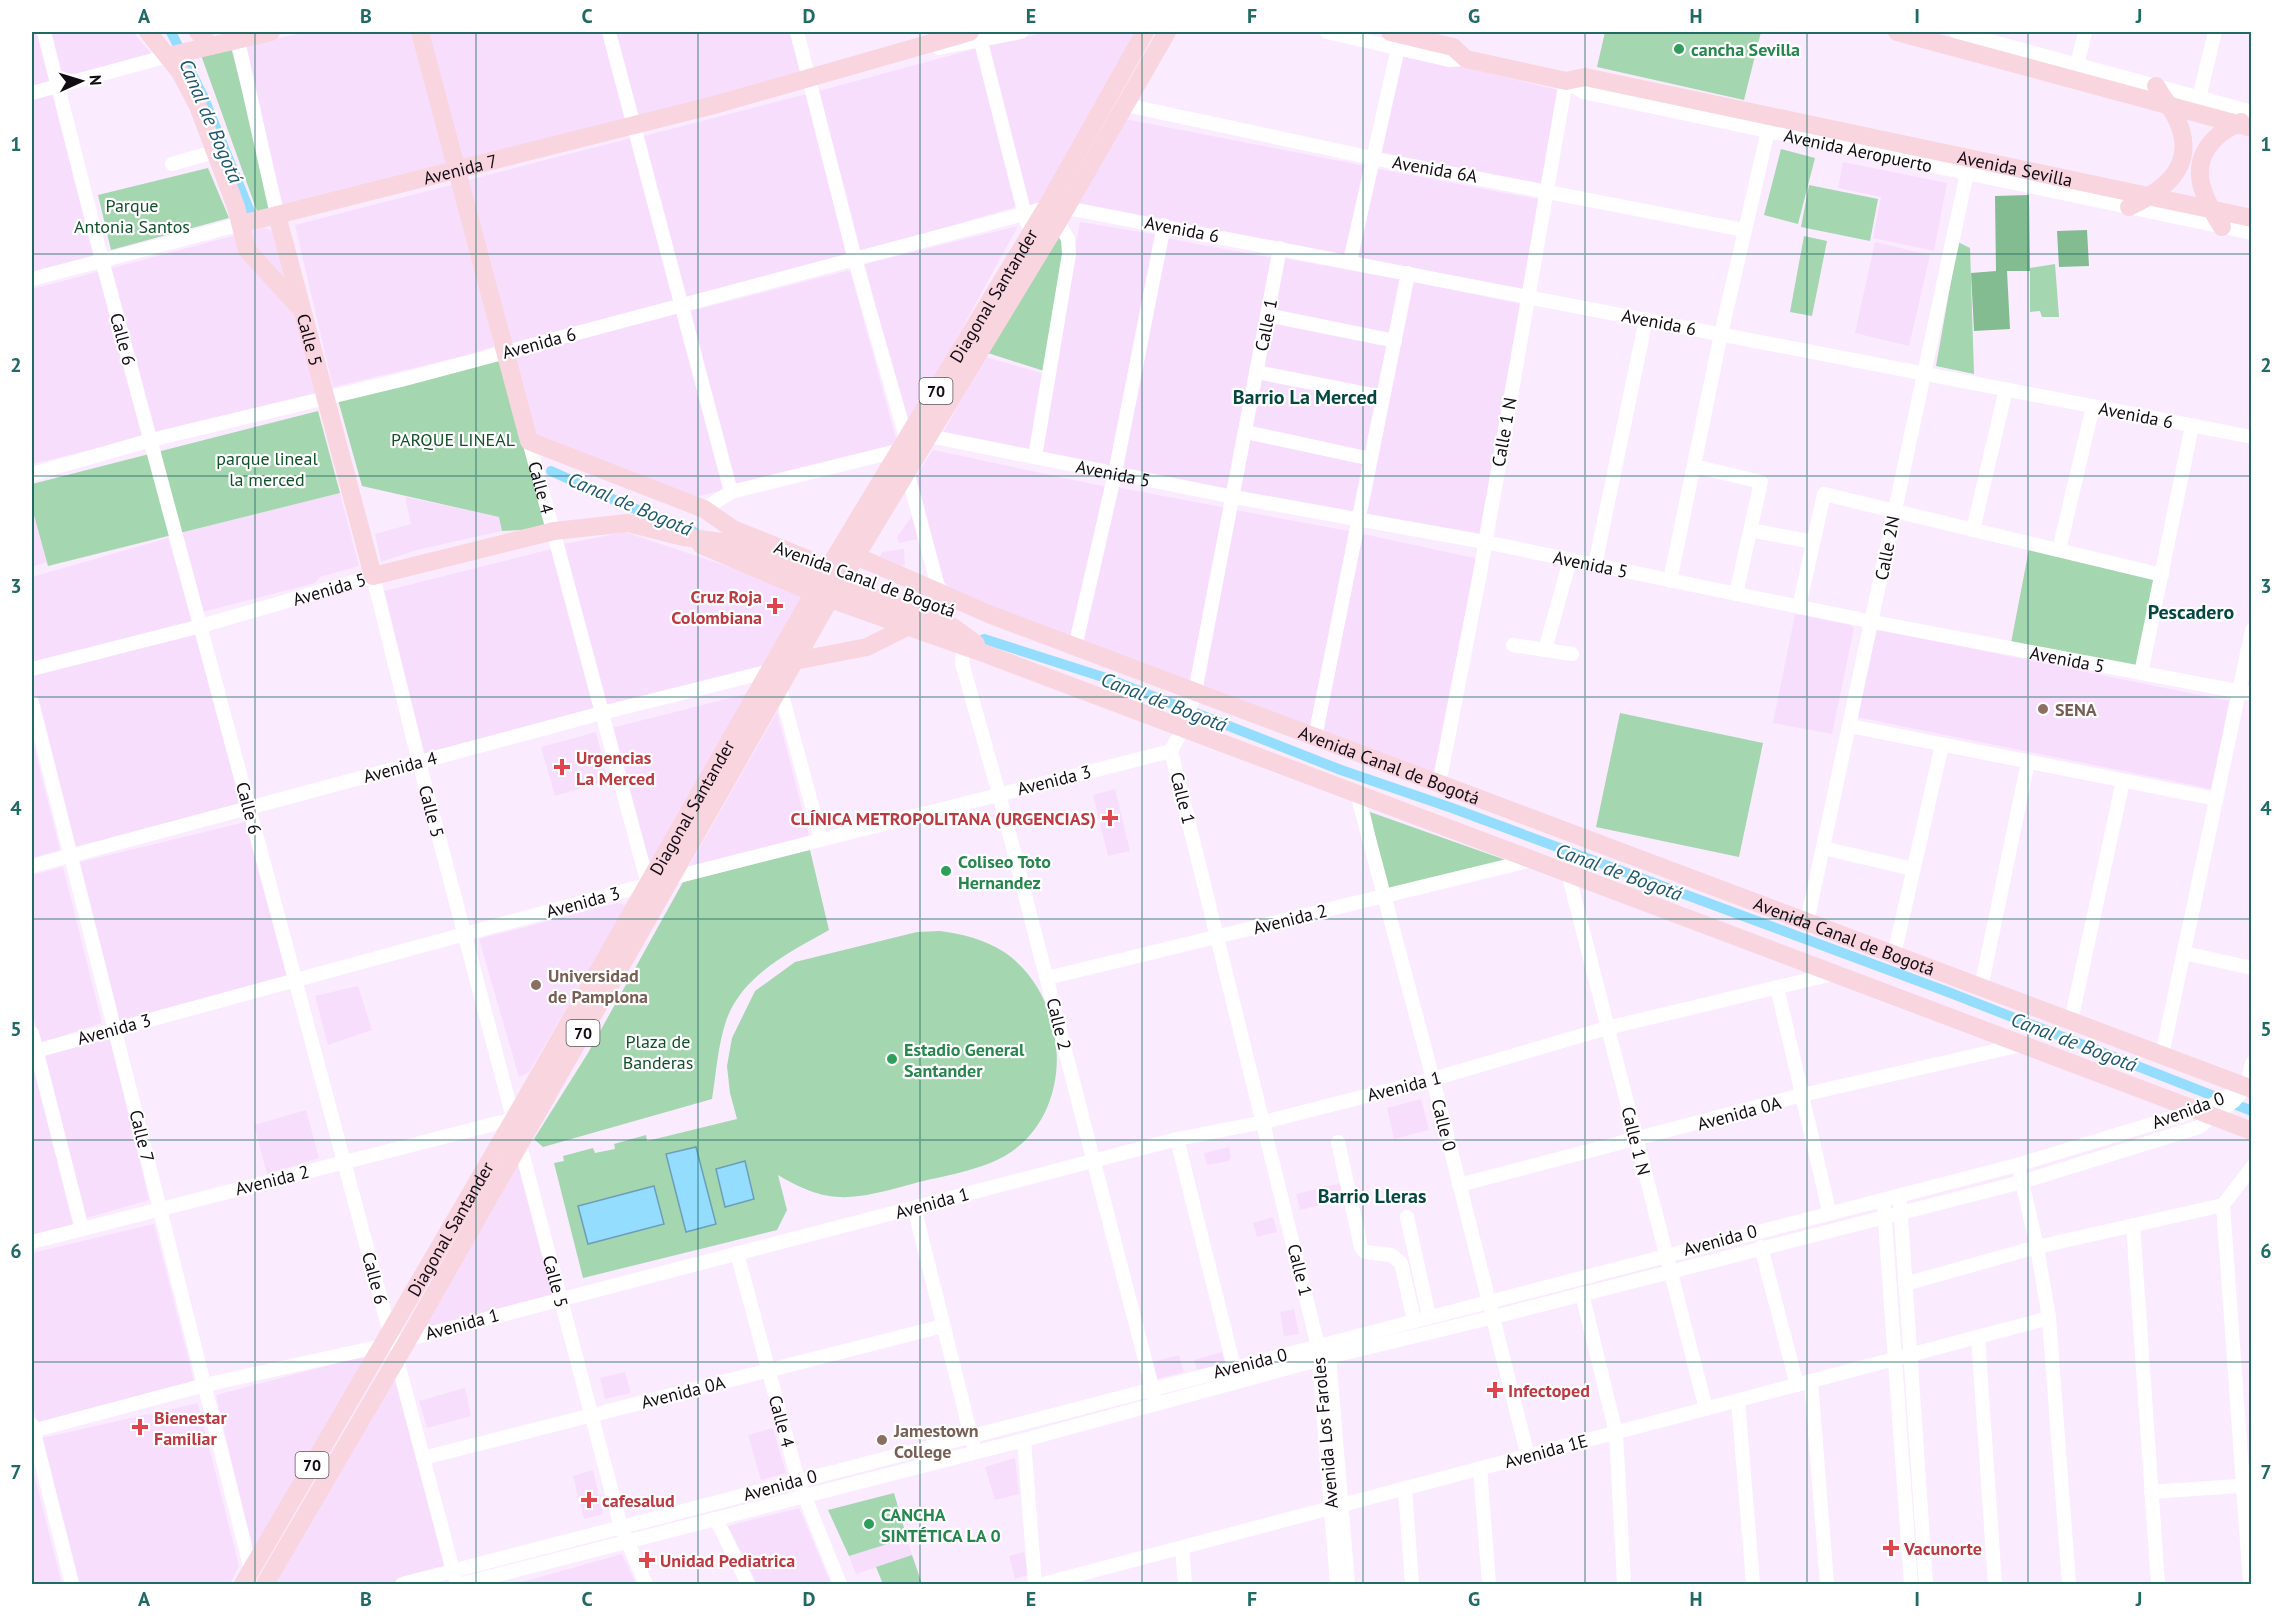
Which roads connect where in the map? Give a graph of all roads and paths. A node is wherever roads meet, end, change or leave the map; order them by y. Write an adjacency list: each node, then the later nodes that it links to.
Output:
1 (44, 32): 29 (street, Calle 6)
2 (147, 32): 23 (main road)
3 (198, 32): 21 (main road)
4 (271, 32): 18 (main road)
5 (420, 32): 41 (main road, Calle 4)
6 (609, 32): 36 (street)
7 (797, 32): 27 (street)
8 (946, 32): 24 (main road)
9 (1022, 32): 20 (street, Avenida 7)
10 (1145, 32): 46 (main road, Diagonal Santander / 70)
11 (1167, 32): 33 (main road, Diagonal Santander / 70)
12 (1327, 32): 22 (street, Avenida Aeropuerto)
13 (1390, 32): 25 (main road, Avenida Aeropuerto)
14 (1905, 32): 19 (main road)
15 (1956, 32): 26 (street)
16 (2085, 32): 26 (street)
17 (2215, 32): 32 (street)
18 (237, 36): 21 (main road); 49 (street, Calle 5)
19 (1929, 36): 34 (main road)
20 (975, 37): 24 (main road, Avenida 7); 48 (street)
21 (211, 46): 23 (main road)
22 (1398, 48): 25 (street, Avenida Aeropuerto); 39 (street)
23 (180, 54): 29 (street); 38 (main road)
24 (890, 56): 27 (main road, Avenida 7)
25 (1466, 59): 28 (main road, Avenida Aeropuerto)
26 (2077, 65): 30 (street)
27 (810, 79): 36 (main road, Avenida 7); 60 (street)
28 (1566, 81): 37 (street, Avenida Aeropuerto); 43 (street, Calle 1 N); 44 (main road, Avenida Sevilla)
29 (57, 86): 31 (street); 59 (street, Calle 6)
30 (2156, 86): 32 (street); 34 (main road)
31 (32, 93)
32 (2199, 98): 35 (street)
33 (1126, 105): 39 (street, Avenida 6A); 50 (main road, Diagonal Santander / 70)
34 (2168, 106): 35 (main road); 44 (main road)
35 (2248, 120): 47 (main road)
36 (634, 125): 41 (main road, Avenida 7); 65 (street)
37 (1768, 131): 42 (street, Avenida Aeropuerto); 55 (street)
38 (217, 151): 40 (street); 52 (main road)
39 (1372, 158): 43 (street, Avenida 6A); 61 (street)
40 (172, 164)
41 (457, 170): 49 (main road, Avenida 7); 71 (main road, Calle 4)
42 (1967, 173): 45 (street, Avenida Aeropuerto); 73 (street, Calle 2N)
43 (1546, 190): 55 (street, Avenida 6A); 64 (street, Calle 1 N)
44 (2150, 197): 45 (main road); 47 (main road, Avenida Sevilla)
45 (2129, 207): 54 (street, Avenida Aeropuerto)
46 (1046, 208): 48 (street, Avenida 6); 56 (main road, Diagonal Santander / 70)
47 (2210, 209): 51 (main road, Avenida Sevilla); 54 (main road)
48 (1025, 214): 56 (street); 60 (street, Avenida 6)
49 (277, 215): 52 (main road, Avenida 7); 66 (main road, Calle 5)
50 (1063, 215): 53 (street, Avenida 6); 80 (main road, Diagonal Santander / 70); 85 (street)
51 (2252, 218)
52 (241, 224): 59 (street, Avenida 7); 66 (main road)
53 (1164, 225): 58 (street, Avenida 6); 89 (street)
54 (2222, 227): 57 (street, Avenida Aeropuerto)
55 (1744, 230): 69 (street)
56 (1030, 234): 84 (main road, Diagonal Santander / 70)
57 (2252, 234)
58 (1280, 248): 61 (street, Avenida 6); 67 (street, Calle 1)
59 (102, 260): 63 (street, Avenida 7); 82 (street, Calle 6)
60 (855, 260): 65 (street, Avenida 6); 84 (street)
61 (1350, 261): 62 (street, Avenida 6)
62 (1408, 273): 64 (street, Avenida 6); 70 (street)
63 (32, 279)
64 (1527, 296): 68 (street, Avenida 6); 102 (street, Calle 1 N)
65 (681, 306): 71 (street, Avenida 6); 91 (street)
66 (300, 307): 76 (main road, Calle 5)
67 (1268, 315): 70 (street); 72 (street, Calle 1)
68 (1646, 319): 69 (street, Avenida 6); 108 (street)
69 (1721, 334): 73 (street, Avenida 6); 87 (street)
70 (1395, 340): 75 (street)
71 (506, 352): 76 (street, Avenida 6); 83 (main road, Calle 4)
72 (1257, 372): 75 (street); 79 (street, Calle 1)
73 (1924, 374): 74 (street, Avenida 6); 94 (street, Calle 2N)
74 (2006, 390): 77 (street, Avenida 6); 98 (street)
75 (1383, 397): 86 (street)
76 (325, 398): 82 (street, Avenida 6); 110 (main road, Calle 5)
77 (2093, 406): 78 (street, Avenida 6); 104 (street)
78 (2192, 426): 81 (street, Avenida 6); 109 (street)
79 (1246, 432): 86 (street); 92 (street, Calle 1)
80 (929, 436): 85 (street, Avenida 5); 88 (main road, Diagonal Santander / 70)
81 (2252, 437)
82 (151, 440): 90 (street, Avenida 6); 118 (street, Calle 6)
83 (529, 441): 93 (main road, Avenida Canal de Bogotá); 99 (street, Calle 4)
84 (904, 446): 91 (street); 106 (main road, Diagonal Santander / 70)
85 (1035, 457): 89 (street, Avenida 5)
86 (1371, 459): 95 (street)
87 (1694, 466): 97 (street); 111 (street)
88 (907, 471): 105 (main road, Diagonal Santander / 70); 112 (street)
89 (1115, 473): 92 (street, Avenida 5); 123 (street)
90 (32, 474)
91 (730, 492): 93 (street)
92 (1234, 497): 95 (street, Avenida 5); 132 (street, Calle 1)
93 (704, 509): 100 (main road, Avenida Canal de Bogotá); 106 (main road)
94 (1894, 512): 98 (street); 103 (street); 117 (street, Calle 2N)
95 (1359, 520): 102 (street, Avenida 5); 137 (street)
96 (628, 523): 99 (main road, Avenida 5); 101 (main road, Avenida Canal de Bogotá)
97 (1750, 530): 103 (street); 113 (street)
98 (1973, 530): 104 (street)
99 (555, 531): 110 (main road, Avenida 5); 134 (street, Calle 4)
100 (723, 532): 101 (main road, Avenida Canal de Bogotá); 116 (main road, Avenida Canal de Bogotá); 122 (main road, Avenida Canal de Bogotá)
101 (683, 537): 114 (main road)
102 (1485, 542): 107 (street, Avenida 5); 143 (street, Calle 1 N)
103 (1813, 542): 115 (street)
104 (2059, 550): 109 (street)
105 (856, 556): 112 (main road); 114 (main road, Diagonal Santander / 70)
106 (836, 558): 114 (main road, Diagonal Santander / 70)
107 (1570, 560): 108 (street, Avenida 5); 124 (street)
108 (1594, 565): 111 (street, Avenida 5)
109 (2162, 575): 129 (street)
110 (373, 576): 118 (street, Avenida 5); 140 (street, Calle 5)
111 (1670, 581): 113 (street, Avenida 5)
112 (940, 594): 116 (main road)
113 (1736, 594): 115 (street, Avenida 5)
114 (822, 596): 119 (main road); 126 (main road, Diagonal Santander / 70); 128 (main road, Diagonal Santander / 70)
115 (1799, 607): 117 (street, Avenida 5)
116 (986, 615): 123 (main road, Avenida Canal de Bogotá)
117 (1873, 622): 129 (street, Avenida 5); 136 (street, Calle 2N)
118 (201, 626): 127 (street, Avenida 5); 147 (street, Calle 6)
119 (907, 627): 122 (main road); 126 (main road)
120 (2252, 630): 131 (street)
121 (1513, 645): 124 (street)
122 (975, 647): 135 (main road, Avenida Canal de Bogotá); 144 (street, Calle 2)
123 (1075, 647): 132 (main road, Avenida Canal de Bogotá)
124 (1545, 650): 125 (street)
125 (1572, 654)
126 (795, 661): 130 (main road, Diagonal Santander / 70)
127 (32, 669)
128 (770, 671): 134 (street, Avenida 4); 156 (main road, Diagonal Santander / 70)
129 (2141, 673): 131 (street, Avenida 5)
130 (780, 688): 148 (street); 155 (main road, Diagonal Santander / 70)
131 (2245, 692): 146 (street)
132 (1194, 694): 135 (street, Calle 1); 137 (main road, Avenida Canal de Bogotá)
133 (32, 702): 150 (street, Calle 7)
134 (602, 713): 140 (street, Avenida 4); 156 (street, Calle 4)
135 (1185, 725): 139 (street, Calle 1); 145 (main road, Avenida Canal de Bogotá)
136 (1850, 726): 138 (street); 149 (street, Calle 2N)
137 (1315, 737): 143 (main road, Avenida Canal de Bogotá)
138 (1942, 745): 141 (street); 153 (street)
139 (1172, 751): 144 (street, Avenida 3); 161 (street, Calle 1)
140 (419, 762): 147 (street, Avenida 4); 160 (street, Calle 5)
141 (2028, 762): 142 (street); 169 (street)
142 (2123, 781): 146 (street); 170 (street)
143 (1439, 784): 159 (main road, Avenida Canal de Bogotá)
144 (999, 794): 148 (street, Avenida 3); 166 (street, Calle 2)
145 (1357, 794): 151 (main road, Avenida Canal de Bogotá); 157 (street, Calle 0)
146 (2216, 799): 162 (street)
147 (248, 806): 150 (street, Avenida 4); 167 (street, Calle 6)
148 (821, 839): 155 (street, Avenida 3)
149 (1823, 848): 153 (street); 159 (street, Calle 2N)
150 (72, 856): 152 (street, Avenida 4); 172 (street, Calle 7)
151 (1532, 860): 154 (main road, Avenida Canal de Bogotá); 157 (street, Avenida 2)
152 (32, 866)
153 (1913, 869): 163 (street)
154 (1568, 873): 165 (main road, Avenida Canal de Bogotá); 171 (street, Calle 1 N)
155 (671, 878): 156 (street, Avenida 3); 158 (main road, Diagonal Santander / 70)
156 (648, 884): 158 (street, Calle 4); 160 (street, Avenida 3); 182 (main road, Diagonal Santander / 70)
157 (1383, 896): 161 (street, Avenida 2); 178 (street, Calle 0)
158 (654, 909): 188 (main road, Diagonal Santander / 70)
159 (1807, 922): 163 (main road, Avenida Canal de Bogotá)
160 (465, 933): 167 (street, Avenida 3); 182 (street, Calle 5)
161 (1218, 936): 166 (street, Avenida 2); 183 (street, Calle 1)
162 (2184, 953): 164 (street); 176 (street)
163 (1894, 955): 169 (main road, Avenida Canal de Bogotá)
164 (2252, 968)
165 (1833, 974): 168 (street, Avenida 1); 174 (main road, Avenida Canal de Bogotá)
166 (1047, 978): 189 (street, Calle 2)
167 (296, 980): 172 (street, Avenida 3); 190 (street, Calle 6)
168 (1777, 987): 171 (street, Avenida 1); 180 (street)
169 (1981, 987): 170 (main road, Avenida Canal de Bogotá)
170 (2071, 1021): 176 (main road, Avenida Canal de Bogotá)
171 (1607, 1028): 178 (street, Avenida 1); 186 (street, Calle 1 N)
172 (115, 1029): 175 (street, Avenida 3); 199 (street, Calle 7)
173 (32, 1033): 175 (street)
174 (2021, 1045): 180 (street, Avenida 0A); 181 (main road, Avenida Canal de Bogotá)
175 (34, 1051): 205 (street)
176 (2162, 1055): 179 (main road, Avenida Canal de Bogotá)
177 (2252, 1063): 179 (street)
178 (1433, 1079): 183 (street, Avenida 1); 194 (street, Calle 0)
179 (2240, 1093): 181 (street, Avenida 0)
180 (1802, 1095): 186 (street, Avenida 0A); 200 (street)
181 (2211, 1111): 184 (main road, Avenida Canal de Bogotá); 191 (street, Avenida 0); 193 (street, Avenida 0)
182 (514, 1119): 188 (street, Calle 5); 190 (street, Avenida 2); 222 (main road, Diagonal Santander / 70)
183 (1264, 1122): 185 (street, Avenida 1); 223 (street, Calle 1)
184 (2252, 1131)
185 (1177, 1139): 189 (street, Avenida 1); 226 (street)
186 (1636, 1141): 194 (street, Avenida 0A); 210 (street, Calle 1 N)
187 (1338, 1142): 219 (street)
188 (520, 1144): 214 (street, Calle 5); 222 (main road, Diagonal Santander / 70)
189 (1094, 1161): 198 (street, Avenida 1); 230 (street, Calle 2)
190 (345, 1162): 199 (street, Avenida 2); 222 (street, Calle 6)
191 (2018, 1164): 193 (street); 195 (street, Avenida 0)
192 (2252, 1167): 197 (street)
193 (2022, 1182): 201 (street, Avenida 0); 208 (street)
194 (1459, 1185): 215 (street, Calle 0)
195 (1899, 1195): 196 (street, Avenida 0); 201 (street)
196 (1883, 1198): 200 (street, Avenida 0); 202 (street)
197 (2223, 1204): 204 (street); 244 (street)
198 (914, 1207): 209 (street, Avenida 1); 220 (street)
199 (160, 1209): 205 (street, Avenida 2); 229 (street, Calle 7)
200 (1829, 1211): 210 (street, Avenida 0)
201 (1900, 1211): 202 (street, Avenida 0); 212 (street)
202 (1885, 1215): 207 (street, Avenida 0); 225 (street)
203 (1407, 1217): 216 (street)
204 (2133, 1225): 208 (street); 246 (street)
205 (82, 1229): 206 (street, Avenida 2)
206 (32, 1242)
207 (1761, 1247): 211 (street, Avenida 0); 228 (street)
208 (2037, 1247): 212 (street); 218 (street)
209 (737, 1253): 214 (street, Avenida 1); 227 (street, Calle 4)
210 (1665, 1255): 211 (street, Calle 1 N); 215 (street, Avenida 0)
211 (1670, 1271): 213 (street, Avenida 0); 233 (street, Calle 1 N)
212 (1905, 1284): 224 (street)
213 (1582, 1294): 217 (street, Avenida 0); 236 (street)
214 (562, 1299): 222 (street, Avenida 1); 234 (street, Calle 5)
215 (1488, 1301): 216 (street, Avenida 0); 217 (street, Calle 0)
216 (1429, 1316): 219 (street, Avenida 0)
217 (1493, 1317): 223 (street, Avenida 0); 240 (street, Calle 0)
218 (2049, 1318): 221 (street, Avenida 1E); 275 (street)
219 (1414, 1320): 223 (street, Avenida 0)
220 (943, 1326): 227 (street, Avenida 0A); 237 (street)
221 (1978, 1337): 224 (street, Avenida 1E); 274 (street)
222 (394, 1343): 229 (street, Avenida 1); 241 (street, Calle 6); 253 (main road, Diagonal Santander / 70); 256 (main road, Diagonal Santander / 70)
223 (1322, 1354): 226 (street, Avenida 0); 232 (street, Avenida 0); 248 (street, Avenida Los Faroles)
224 (1910, 1355): 225 (street, Avenida 1E); 273 (street)
225 (1895, 1359): 228 (street, Avenida 1E); 272 (street)
226 (1234, 1367): 230 (street, Avenida 0)
227 (767, 1371): 234 (street, Avenida 0A); 243 (street, Calle 4)
228 (1804, 1383): 231 (street, Avenida 1E); 271 (street)
229 (205, 1385): 235 (street, Avenida 1); 253 (street, Calle 7)
230 (1152, 1388): 232 (street, Calle 2); 237 (street, Avenida 0)
231 (1738, 1401): 233 (street, Avenida 1E); 270 (street)
232 (1157, 1404): 238 (street, Avenida 0)
233 (1706, 1409): 236 (street, Avenida 1E)
234 (591, 1415): 241 (street, Avenida 0A); 250 (street, Calle 5)
235 (32, 1428): 255 (street)
236 (1616, 1433): 240 (street, Avenida 1E); 269 (street)
237 (971, 1436): 239 (street); 243 (street, Avenida 0)
238 (1024, 1440): 239 (street, Avenida 0); 262 (street)
239 (975, 1452): 247 (street, Avenida 0)
240 (1528, 1456): 242 (street, Avenida 1E)
241 (423, 1458): 254 (street, Calle 6)
242 (1480, 1469): 245 (street, Avenida 1E); 268 (street)
243 (798, 1480): 247 (street, Calle 4); 250 (street, Avenida 0)
244 (2247, 1485): 246 (street); 277 (street)
245 (1404, 1489): 248 (street, Avenida 1E); 267 (street)
246 (2151, 1492): 276 (street)
247 (804, 1496): 249 (street, Avenida 0); 261 (street, Calle 4)
248 (1336, 1508): 252 (street, Avenida 1E); 265 (street, Avenida Los Faroles); 266 (street, Avenida Los Faroles)
249 (716, 1519): 251 (street, Avenida 0); 260 (street)
250 (621, 1527): 251 (street, Calle 5); 254 (street, Avenida 0)
251 (628, 1542): 258 (street, Avenida 0); 259 (street, Calle 5)
252 (1182, 1548): 263 (street, Avenida 1E); 264 (street)
253 (247, 1577)
254 (455, 1578): 257 (street, Avenida 0)
255 (72, 1584)
256 (265, 1584)
257 (402, 1584)
258 (462, 1584)
259 (646, 1584)
260 (748, 1584)
261 (840, 1584)
262 (1035, 1584)
263 (1043, 1584)
264 (1185, 1584)
265 (1337, 1584)
266 (1348, 1584)
267 (1412, 1584)
268 (1489, 1584)
269 (1624, 1584)
270 (1753, 1584)
271 (1827, 1584)
272 (1911, 1584)
273 (1926, 1584)
274 (1995, 1584)
275 (2068, 1584)
276 (2158, 1584)
277 (2250, 1584)

